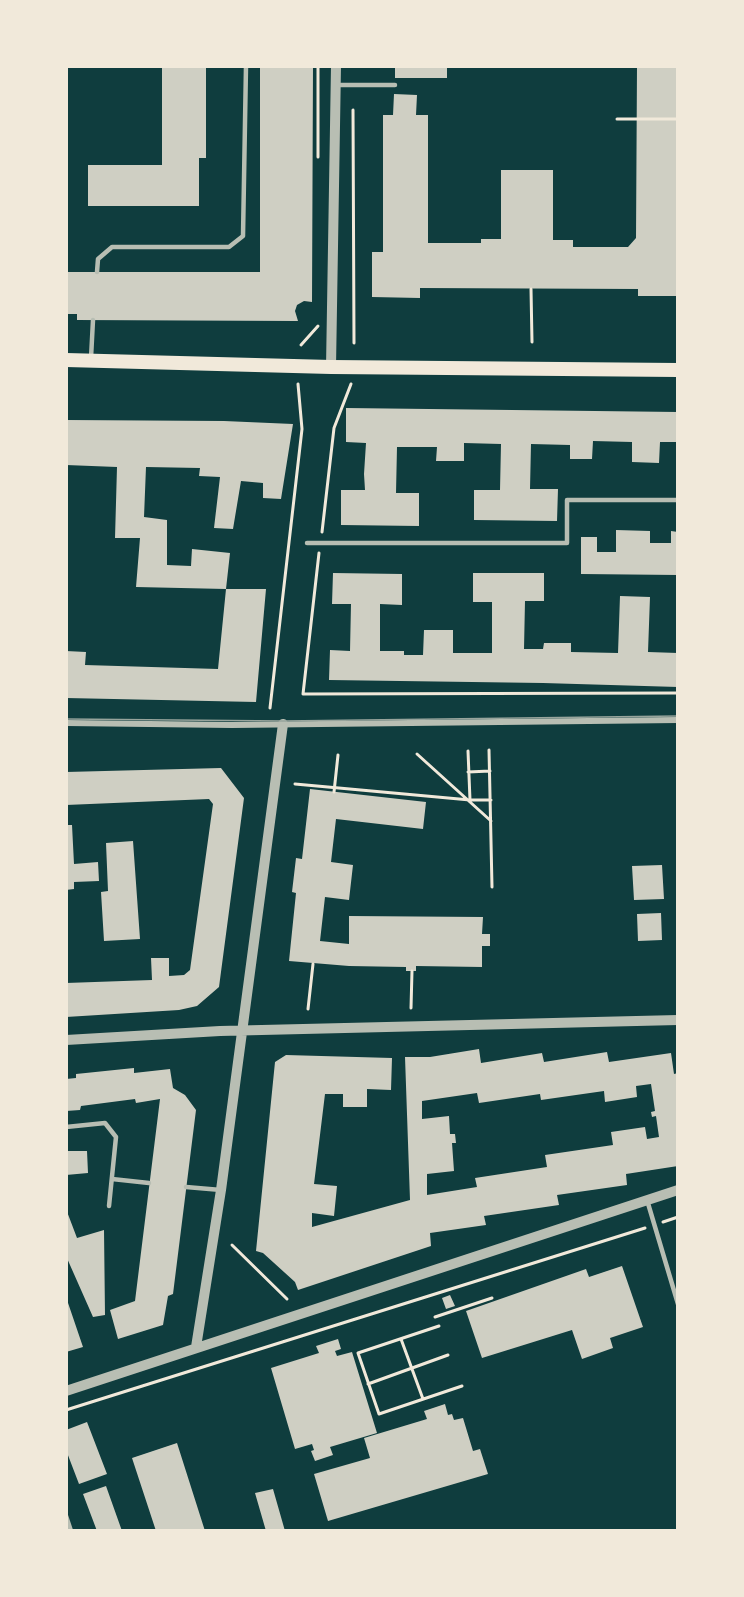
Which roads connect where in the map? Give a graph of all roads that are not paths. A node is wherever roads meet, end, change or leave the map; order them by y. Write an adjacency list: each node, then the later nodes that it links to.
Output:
1 (246, 66): 5 (lane)
2 (336, 66): 3 (street)
3 (336, 85): 4 (lane); 9 (street)
4 (395, 85)
5 (97, 272)
6 (93, 320): 8 (lane)
7 (66, 360): 8 (main road)
8 (91, 361): 9 (main road)
9 (331, 367): 10 (main road)
10 (678, 370)
11 (678, 500): 12 (lane)
12 (307, 543)
13 (678, 720): 15 (street)
14 (66, 723): 15 (street)
15 (283, 724): 17 (street)
16 (678, 1020): 17 (street)
17 (242, 1030): 18 (street); 23 (street)
18 (66, 1040)
19 (66, 1127): 20 (lane)
20 (112, 1179): 21 (lane); 26 (lane)
21 (149, 1183)
22 (186, 1187): 23 (lane)
23 (221, 1190): 28 (street)
24 (678, 1190): 25 (street)
25 (647, 1200): 27 (lane); 28 (street)
26 (109, 1206)
27 (678, 1304)
28 (196, 1347): 29 (street)
29 (66, 1391)
30 (66, 1516): 31 (lane)
31 (71, 1531)

